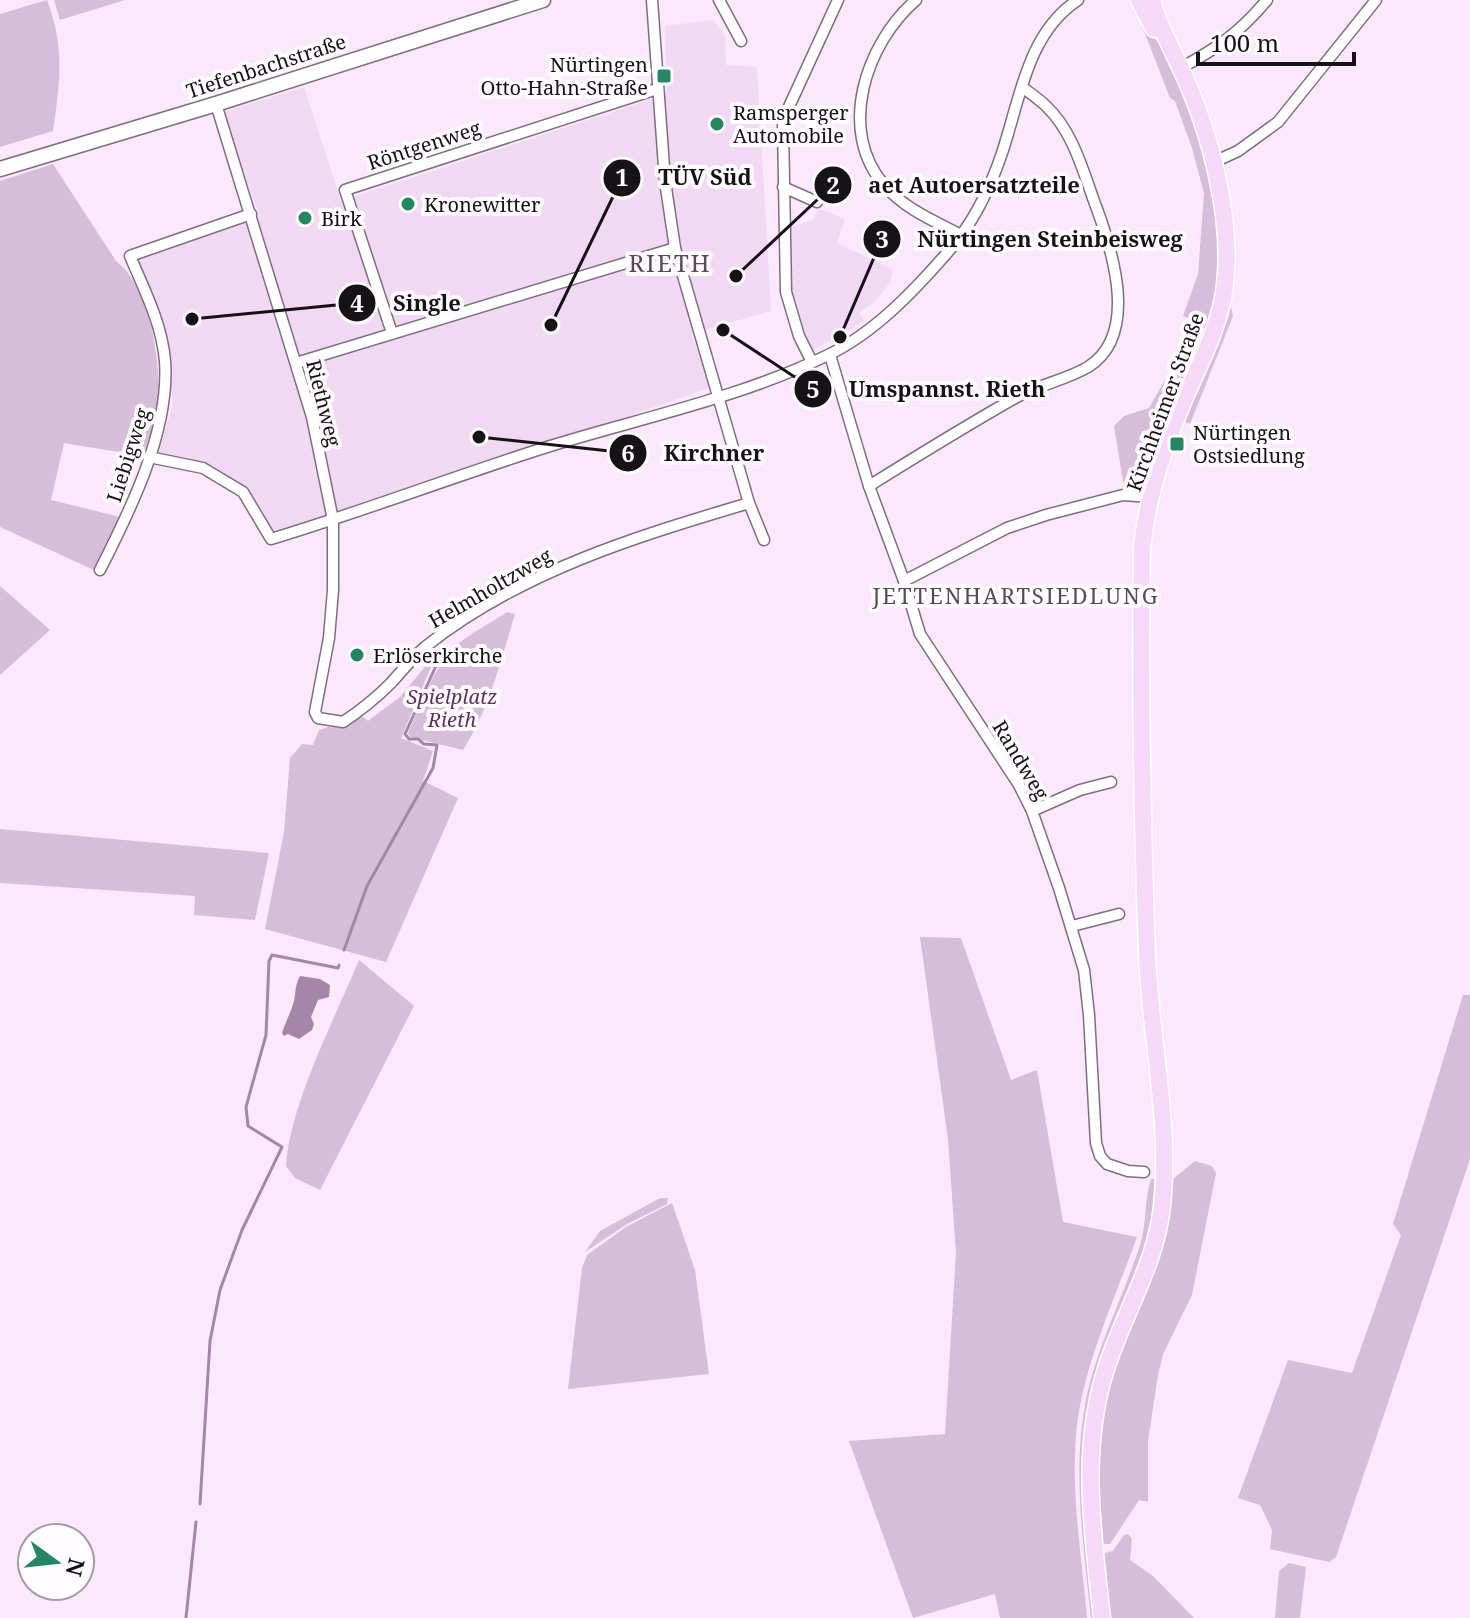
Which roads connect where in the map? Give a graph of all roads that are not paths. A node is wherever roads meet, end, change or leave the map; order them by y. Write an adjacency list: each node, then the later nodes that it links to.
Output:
1 (543, 0): 17 (street, Tiefenbachstraße)
2 (652, 0): 16 (street)
3 (719, 0): 12 (street)
4 (838, 0): 20 (street)
5 (916, 0): 23 (street)
6 (1078, 0): 11 (street)
7 (1139, 0): 13 (main road, Kirchheimer Straße)
8 (1152, 0): 13 (main road, Kirchheimer Straße)
9 (1267, 0): 14 (street)
10 (1376, 0): 18 (street)
11 (1062, 4): 15 (street)
12 (741, 41)
13 (1170, 49): 14 (main road, Kirchheimer Straße)
14 (1181, 68): 18 (main road, Kirchheimer Straße)
15 (1022, 87): 23 (street); 31 (street)
16 (657, 89): 24 (street); 25 (street, Röntgenweg)
17 (216, 104): 19 (street, Tiefenbachstraße); 22 (street, Riethweg)
18 (1214, 162): 32 (main road, Kirchheimer Straße)
19 (0, 169)
20 (783, 187): 21 (street); 27 (street)
21 (817, 202)
22 (251, 214): 28 (street, Riethweg); 30 (street, Liebigweg)
23 (961, 235): 26 (street)
24 (675, 248): 25 (street); 29 (street)
25 (392, 333): 28 (street)
26 (830, 355): 27 (street); 31 (street, Randweg)
27 (812, 362): 29 (street)
28 (296, 363): 34 (street, Riethweg)
29 (719, 396): 33 (street); 34 (street)
30 (149, 457): 34 (street); 36 (street, Liebigweg)
31 (869, 486): 37 (street, Randweg)
32 (1150, 497): 37 (street); 44 (main road, Kirchheimer Straße)
33 (749, 503): 35 (street); 38 (street, Helmholtzweg)
34 (333, 520): 38 (street, Riethweg)
35 (764, 540)
36 (100, 570)
37 (904, 581): 40 (street, Randweg)
38 (318, 718)
39 (1111, 782): 40 (street)
40 (1032, 811): 42 (street, Randweg)
41 (1119, 914): 42 (street)
42 (1072, 926): 43 (street, Randweg)
43 (1144, 1172)
44 (1102, 1618)

